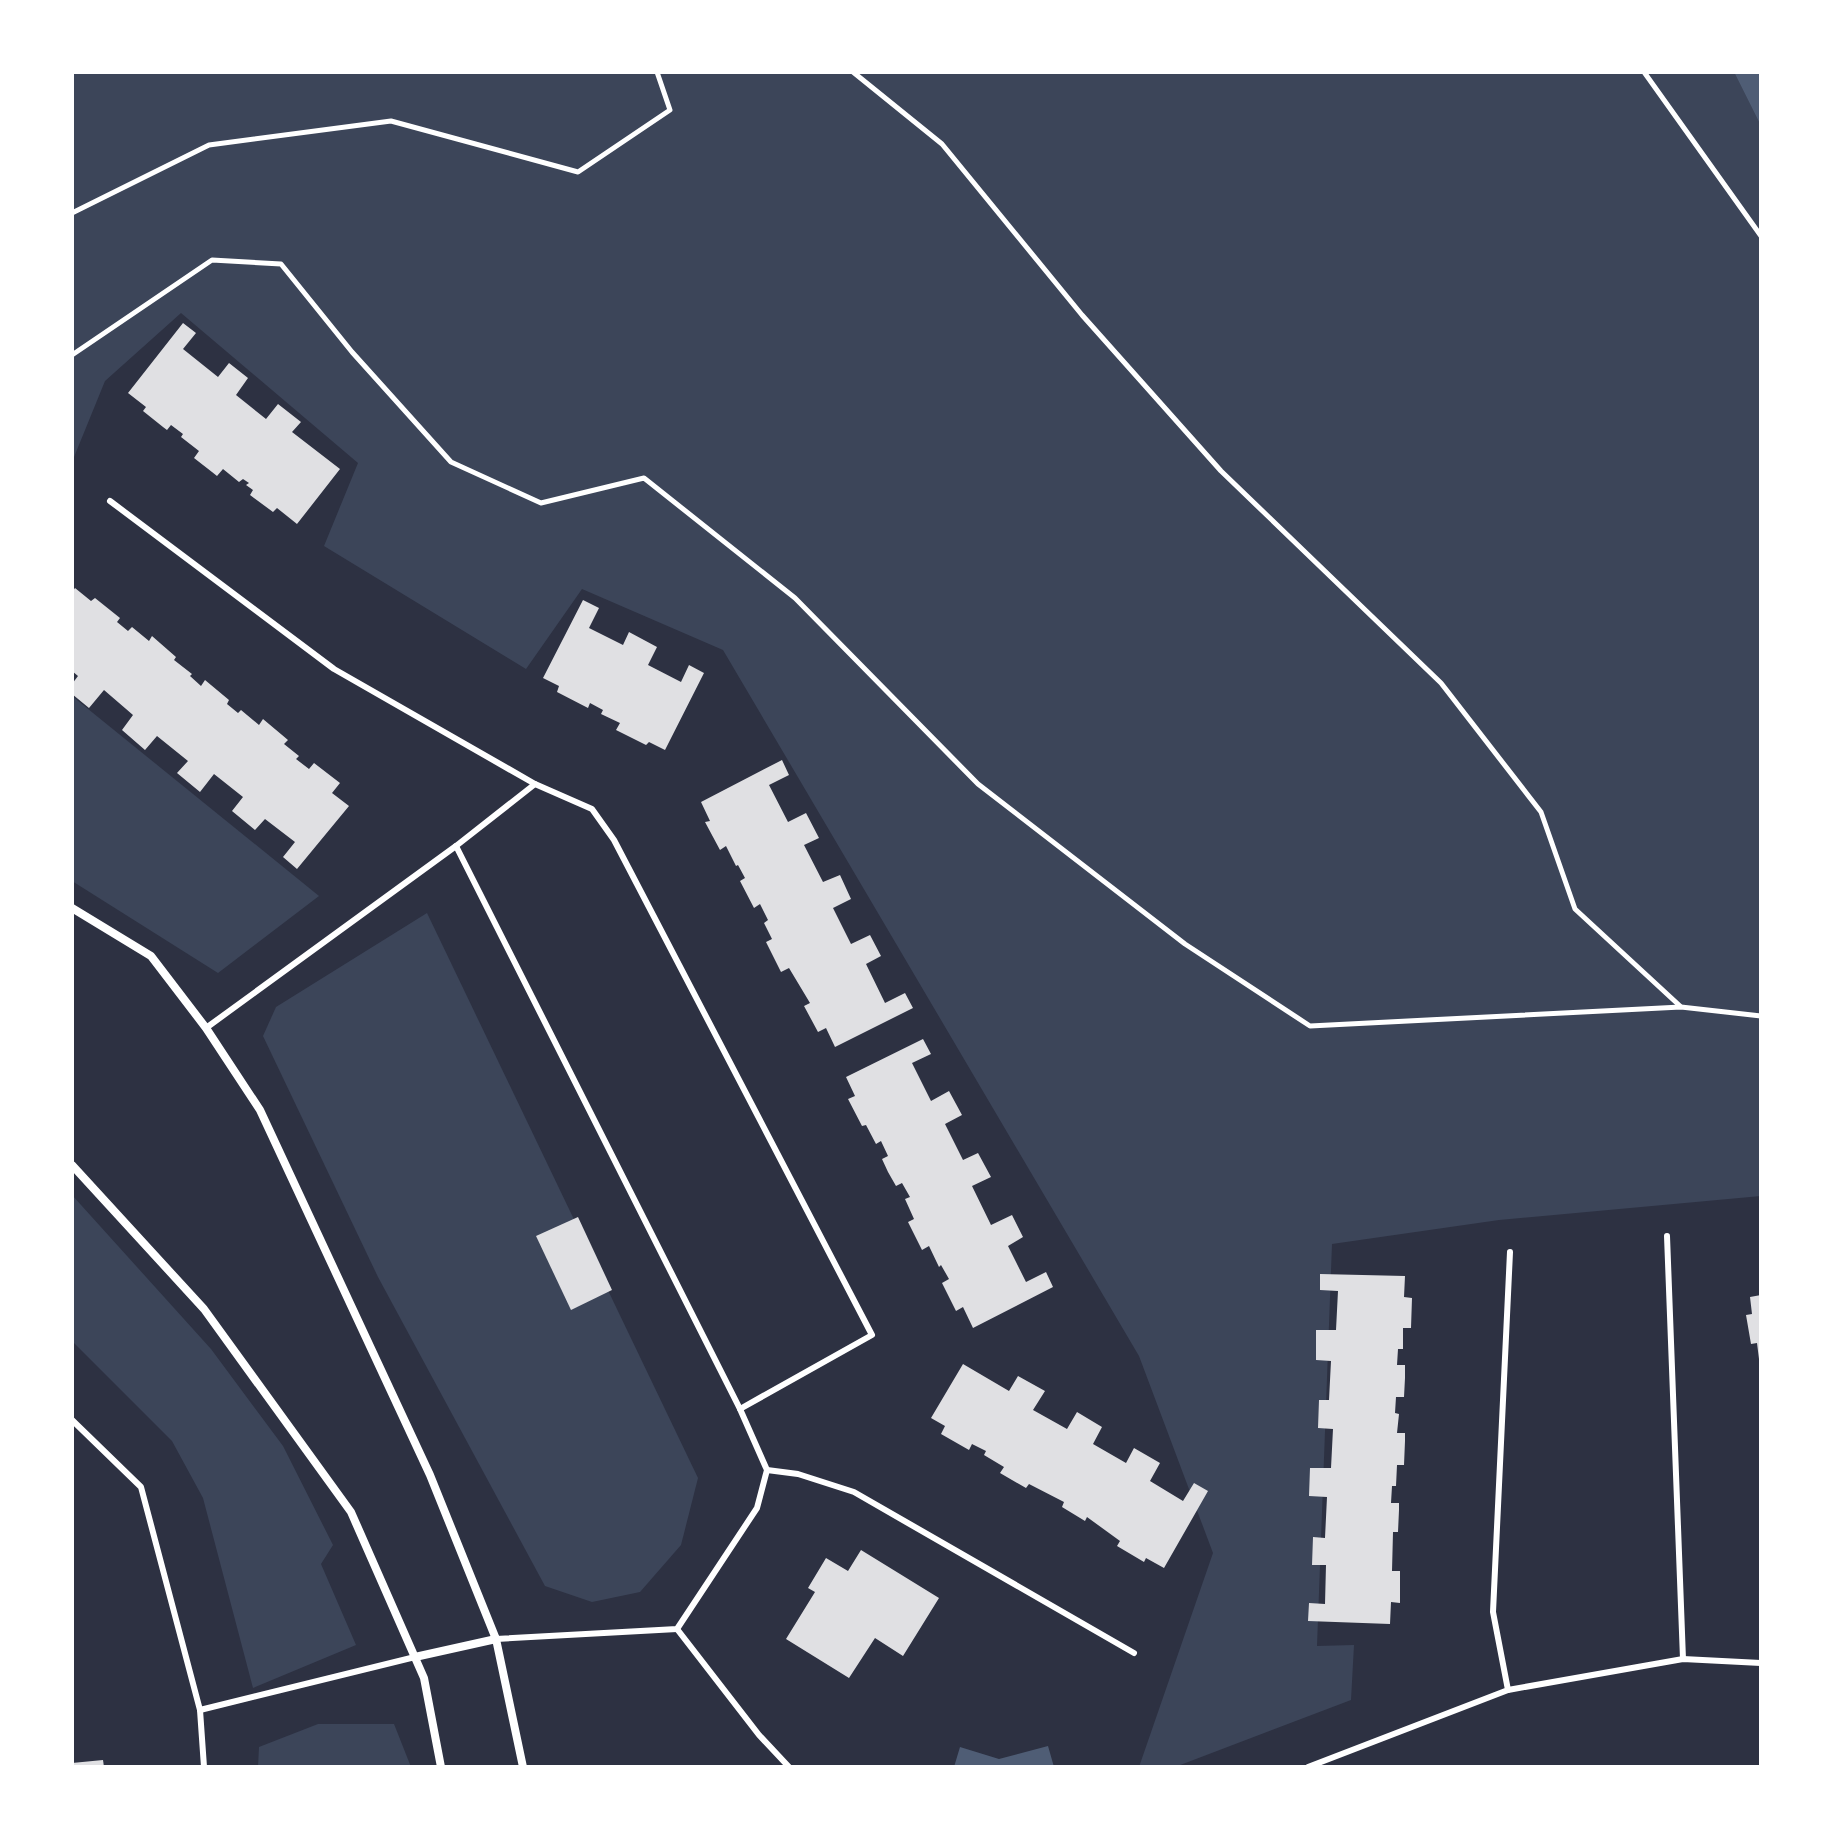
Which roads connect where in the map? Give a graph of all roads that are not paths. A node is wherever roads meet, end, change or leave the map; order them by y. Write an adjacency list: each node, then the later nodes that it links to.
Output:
1 (110, 501): 2 (lane)
2 (535, 784): 3 (lane); 9 (lane)
3 (456, 846): 5 (lane); 9 (lane)
4 (72, 908): 5 (street)
5 (206, 1028): 13 (street)
6 (72, 1165): 15 (street)
7 (1667, 1236): 16 (lane)
8 (1510, 1252): 18 (lane)
9 (740, 1409): 11 (lane)
10 (72, 1420): 19 (lane)
11 (767, 1470): 12 (lane); 14 (lane)
12 (677, 1629): 13 (lane); 23 (lane)
13 (496, 1639): 15 (street); 22 (street)
14 (1134, 1653)
15 (415, 1657): 19 (lane); 21 (street)
16 (1683, 1659): 17 (lane); 18 (lane)
17 (1761, 1663)
18 (1508, 1690): 24 (lane)
19 (200, 1710): 20 (lane)
20 (204, 1767)
21 (441, 1767)
22 (523, 1767)
23 (789, 1767)
24 (1308, 1767)

